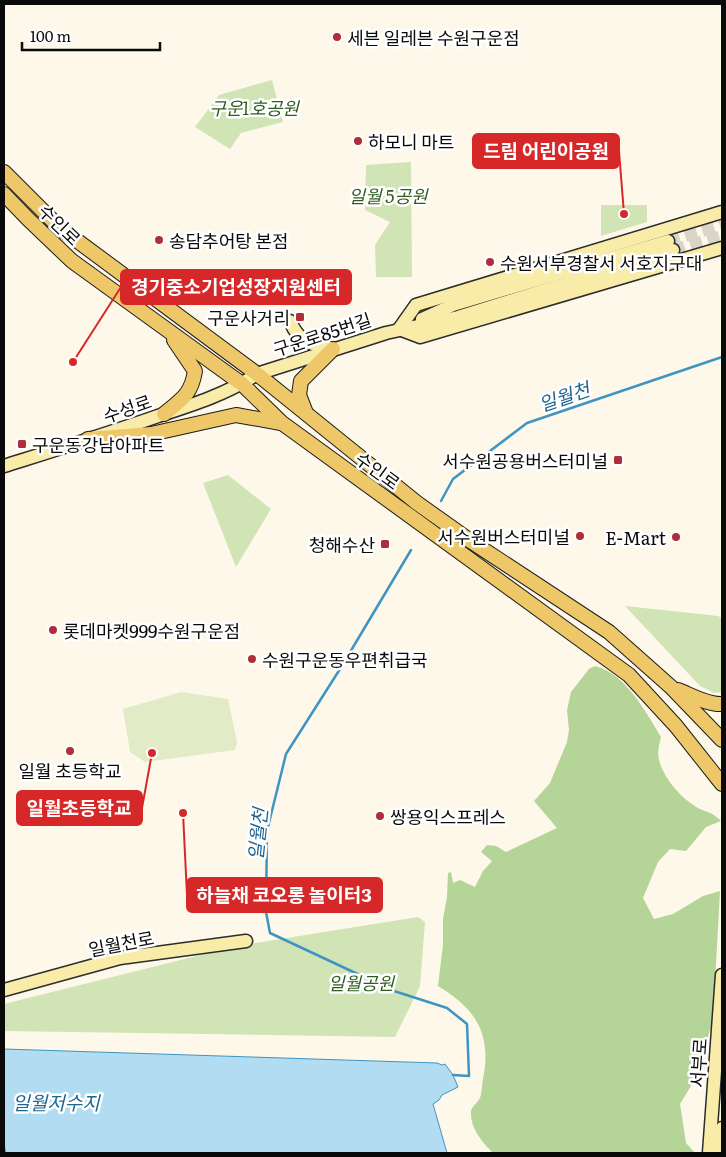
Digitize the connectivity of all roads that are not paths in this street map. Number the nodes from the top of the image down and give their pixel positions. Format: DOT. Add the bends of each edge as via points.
graph roads {
  1 [pos="4,172"];
  2 [pos="4,194"];
  3 [pos="721,213"];
  4 [pos="671,246"];
  5 [pos="720,247"];
  6 [pos="290,321"];
  7 [pos="166,329"];
  8 [pos="399,329"];
  9 [pos="333,350"];
  10 [pos="256,374"];
  11 [pos="242,384"];
  12 [pos="164,414"];
  13 [pos="306,414"];
  14 [pos="282,423"];
  15 [pos="88,440"];
  16 [pos="4,466"];
  17 [pos="671,687"];
  18 [pos="722,704"];
  19 [pos="722,740"];
  20 [pos="722,784"];
  21 [pos="246,941"];
  22 [pos="722,975"];
  23 [pos="4,990"];
  24 [pos="722,1128"];
  25 [pos="708,1153"];
  26 [pos="720,1153"];
  1 -- 10 [label="main road, 수인로" via="60,228"];
  2 -- 7 [label="main road, 수인로" via="72,261"];
  3 -- 8 [label="street" via="416,305"];
  4 -- 8 [label="street, 구운로85번길" via="453,305"];
  5 -- 8 [label="street" via="420,337"];
  6 -- 9 [label="street" via="296,334 308,344"];
  7 -- 11 [label="main road, 수인로"];
  7 -- 12 [label="main road" via="195,371 187,394"];
  8 -- 9 [label="street, 구운로85번길"];
  9 -- 10 [label="street, 구운로85번길"];
  9 -- 13 [label="main road" via="301,381 299,395"];
  10 -- 11 [label="street, 수성로"];
  10 -- 13 [label="main road, 수인로"];
  11 -- 12 [label="street, 수성로"];
  11 -- 14 [label="main road, 수인로"];
  12 -- 15 [label="street, 수성로"];
  13 -- 17 [label="main road, 수인로" via="424,508 609,632"];
  14 -- 15 [label="main road" via="236,415 151,434"];
  14 -- 20 [label="main road, 수인로" via="629,675 676,726"];
  15 -- 16 [label="street, 수성로"];
  17 -- 18 [label="main road" via="702,700"];
  17 -- 19 [label="main road, 수인로"];
  21 -- 23 [label="street, 일월천로" via="120,958"];
  22 -- 25 [label="street, 서부로"];
  24 -- 26 [label="street"];
}
